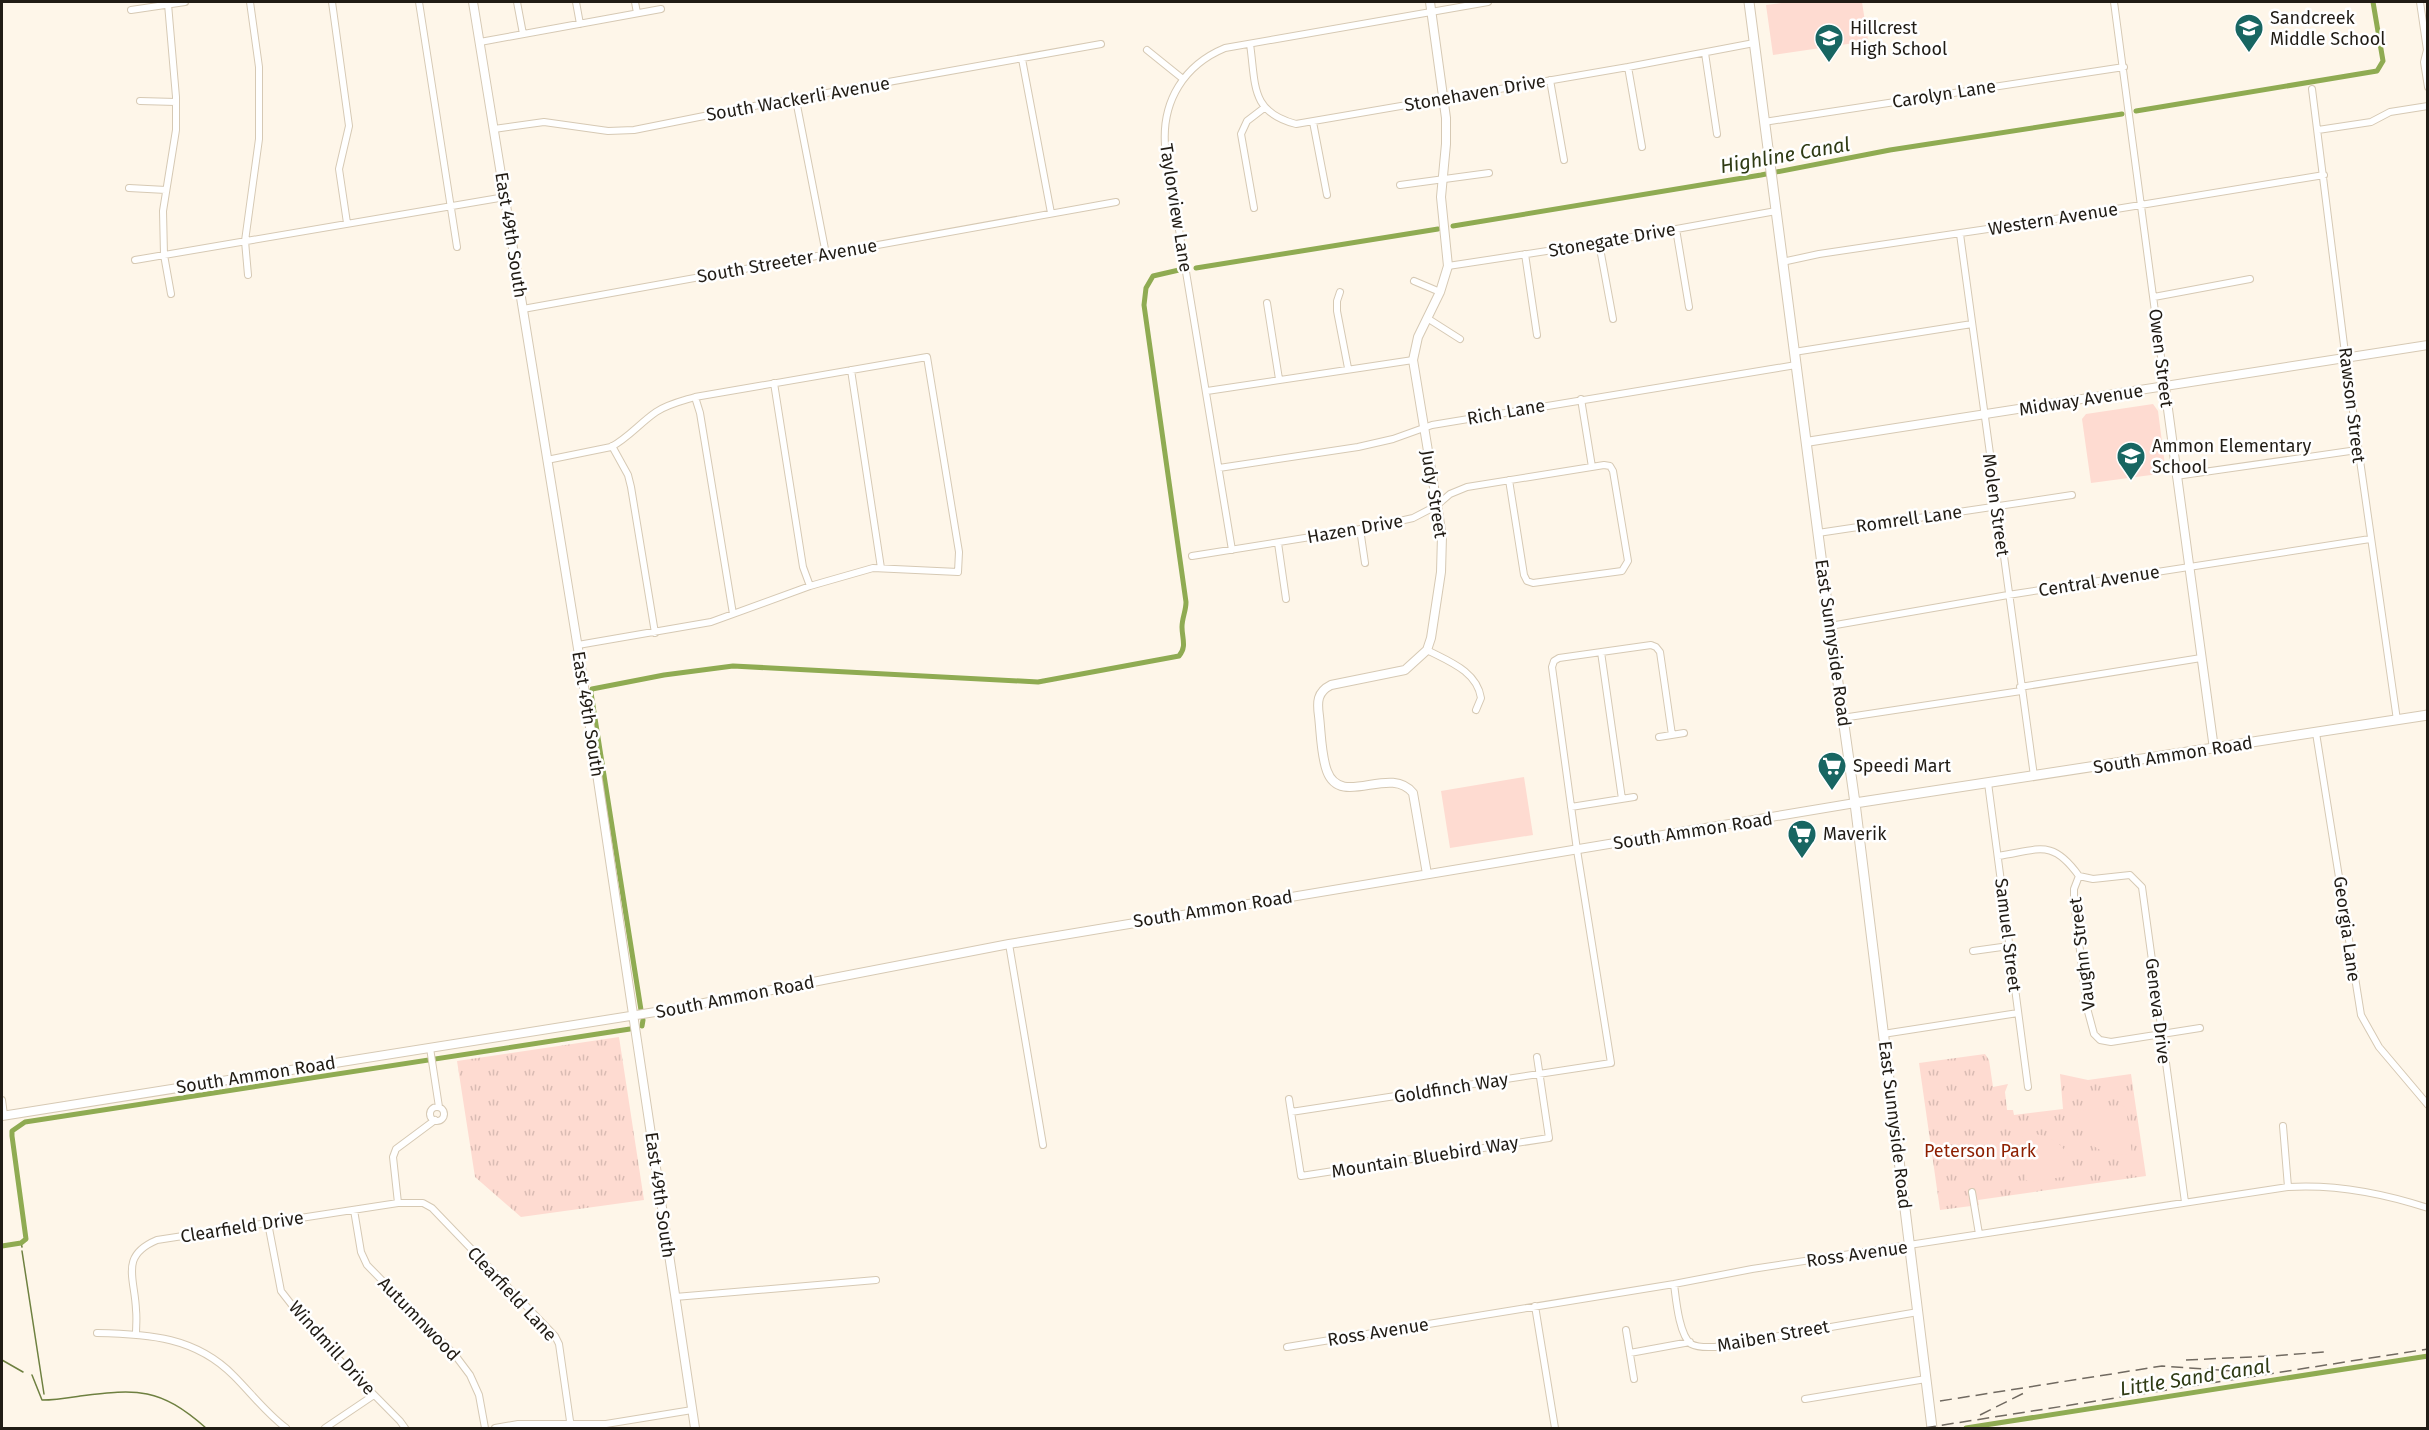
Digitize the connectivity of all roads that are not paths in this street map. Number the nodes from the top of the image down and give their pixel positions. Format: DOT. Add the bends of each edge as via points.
graph roads {
  1 [pos="185,2"];
  2 [pos="250,2"];
  3 [pos="332,2"];
  4 [pos="420,2"];
  5 [pos="473,2"];
  6 [pos="517,2"];
  7 [pos="576,2"];
  8 [pos="635,2"];
  9 [pos="1430,2"];
  10 [pos="1488,2"];
  11 [pos="1749,2"];
  12 [pos="2114,2"];
  13 [pos="2420,2"];
  14 [pos="168,4"];
  15 [pos="661,9"];
  16 [pos="131,10"];
  17 [pos="1432,11"];
  18 [pos="637,13"];
  19 [pos="580,24"];
  20 [pos="2426,28"];
  21 [pos="523,34"];
  22 [pos="480,42"];
  23 [pos="1754,43"];
  24 [pos="1101,44"];
  25 [pos="1250,44"];
  26 [pos="1148,50"];
  27 [pos="1705,53"];
  28 [pos="1022,58"];
  29 [pos="1628,67"];
  30 [pos="2124,67"];
  31 [pos="1183,78"];
  32 [pos="1550,80"];
  33 [pos="2427,87"];
  34 [pos="2312,89"];
  35 [pos="1443,99"];
  36 [pos="796,100"];
  37 [pos="140,101"];
  38 [pos="176,102"];
  39 [pos="2427,106"];
  40 [pos="1264,108"];
  41 [pos="1313,122"];
  42 [pos="1764,122"];
  43 [pos="494,129"];
  44 [pos="2318,130"];
  45 [pos="1717,134"];
  46 [pos="1642,147"];
  47 [pos="1564,160"];
  48 [pos="1489,173"];
  49 [pos="2324,175"];
  50 [pos="1443,180"];
  51 [pos="1400,185"];
  52 [pos="129,188"];
  53 [pos="166,190"];
  54 [pos="1327,195"];
  55 [pos="505,197"];
  56 [pos="1116,202"];
  57 [pos="2143,204"];
  58 [pos="451,206"];
  59 [pos="1254,208"];
  60 [pos="1776,211"];
  61 [pos="1051,213"];
  62 [pos="347,223"];
  63 [pos="1676,229"];
  64 [pos="1960,234"];
  65 [pos="245,241"];
  66 [pos="1599,243"];
  67 [pos="457,247"];
  68 [pos="826,254"];
  69 [pos="1525,254"];
  70 [pos="164,255"];
  71 [pos="135,260"];
  72 [pos="1782,262"];
  73 [pos="1448,266"];
  74 [pos="248,275"];
  75 [pos="2250,279"];
  76 [pos="1414,281"];
  77 [pos="1340,292"];
  78 [pos="1440,292"];
  79 [pos="171,294"];
  80 [pos="2154,297"];
  81 [pos="1267,303"];
  82 [pos="1689,307"];
  83 [pos="523,309"];
  84 [pos="1427,318"];
  85 [pos="1613,319"];
  86 [pos="1972,324"];
  87 [pos="1537,335"];
  88 [pos="1460,339"];
  89 [pos="2427,345"];
  90 [pos="1794,352"];
  91 [pos="2345,359"];
  92 [pos="1413,360"];
  93 [pos="1796,365"];
  94 [pos="1348,368"];
  95 [pos="851,370"];
  96 [pos="1279,379"];
  97 [pos="774,383"];
  98 [pos="2165,387"];
  99 [pos="1207,391"];
  100 [pos="695,397"];
  101 [pos="1581,399"];
  102 [pos="1984,416"];
  103 [pos="1423,427"];
  104 [pos="1806,442"];
  105 [pos="612,446"];
  106 [pos="2357,450"];
  107 [pos="547,460"];
  108 [pos="1592,467"];
  109 [pos="1219,468"];
  110 [pos="2176,476"];
  111 [pos="1509,480"];
  112 [pos="2072,495"];
  113 [pos="1436,506"];
  114 [pos="1996,506"];
  115 [pos="1360,530"];
  116 [pos="1818,533"];
  117 [pos="2370,539"];
  118 [pos="1278,543"];
  119 [pos="1232,550"];
  120 [pos="1192,556"];
  121 [pos="1365,563"];
  122 [pos="2189,567"];
  123 [pos="881,568"];
  124 [pos="810,586"];
  125 [pos="2008,595"];
  126 [pos="1286,599"];
  127 [pos="733,614"];
  128 [pos="1830,626"];
  129 [pos="655,633"];
  130 [pos="578,645"];
  131 [pos="1427,650"];
  132 [pos="1601,652"];
  133 [pos="2201,658"];
  134 [pos="2021,689"];
  135 [pos="1476,710"];
  136 [pos="2427,715"];
  137 [pos="1842,718"];
  138 [pos="2397,720"];
  139 [pos="2316,733"];
  140 [pos="1684,734"];
  141 [pos="1672,735"];
  142 [pos="1659,737"];
  143 [pos="2214,749"];
  144 [pos="2034,776"];
  145 [pos="1988,783"];
  146 [pos="1634,797"];
  147 [pos="1622,799"];
  148 [pos="1855,803"];
  149 [pos="1571,807"];
  150 [pos="1577,850"];
  151 [pos="1998,856"];
  152 [pos="1427,874"];
  153 [pos="2079,876"];
  154 [pos="1009,944"];
  155 [pos="2010,946"];
  156 [pos="1973,951"];
  157 [pos="2018,1013"];
  158 [pos="634,1015"];
  159 [pos="2200,1028"];
  160 [pos="1883,1034"];
  161 [pos="2161,1034"];
  162 [pos="430,1050"];
  163 [pos="1537,1057"];
  164 [pos="1539,1074"];
  165 [pos="2028,1087"];
  166 [pos="1289,1099"];
  167 [pos="2,1100"];
  168 [pos="2427,1105"];
  169 [pos="439,1107"];
  170 [pos="1291,1112"];
  171 [pos="3,1115"];
  172 [pos="435,1120"];
  173 [pos="2283,1126"];
  174 [pos="1043,1144"];
  175 [pos="2289,1188"];
  176 [pos="1972,1192"];
  177 [pos="398,1203"];
  178 [pos="2185,1203"];
  179 [pos="432,1208"];
  180 [pos="2427,1208"];
  181 [pos="354,1210"];
  182 [pos="268,1223"];
  183 [pos="1979,1234"];
  184 [pos="1910,1246"];
  185 [pos="876,1280"];
  186 [pos="1674,1284"];
  187 [pos="675,1297"];
  188 [pos="1535,1306"];
  189 [pos="1918,1312"];
  190 [pos="1626,1330"];
  191 [pos="97,1333"];
  192 [pos="135,1334"];
  193 [pos="1690,1342"];
  194 [pos="1287,1347"];
  195 [pos="1630,1353"];
  196 [pos="1634,1379"];
  197 [pos="1926,1379"];
  198 [pos="374,1395"];
  199 [pos="1804,1399"];
  200 [pos="692,1410"];
  201 [pos="571,1426"];
  202 [pos="286,1428"];
  203 [pos="325,1428"];
  204 [pos="405,1428"];
  205 [pos="485,1428"];
  206 [pos="495,1428"];
  207 [pos="695,1428"];
  208 [pos="1555,1428"];
  209 [pos="1932,1428"];
  1 -- 14 [label="street"];
  2 -- 65 [label="street" via="259,67 259,139"];
  3 -- 62 [label="street" via="349,126 339,170"];
  4 -- 58 [label="street"];
  5 -- 22 [label="street, East 49th South"];
  6 -- 21 [label="street"];
  7 -- 19 [label="street"];
  8 -- 18 [label="street"];
  9 -- 17 [label="street, Judy Street"];
  10 -- 17 [label="street, Taylorview Lane"];
  11 -- 23 [label="main road, East Sunnyside Road"];
  12 -- 30 [label="street, Owen Street"];
  13 -- 20 [label="street"];
  14 -- 16 [label="street"];
  14 -- 38 [label="street"];
  15 -- 18 [label="street"];
  17 -- 25 [label="street, Taylorview Lane"];
  17 -- 35 [label="street, Judy Street"];
  18 -- 19 [label="street"];
  19 -- 21 [label="street"];
  20 -- 33 [label="street"];
  21 -- 22 [label="street"];
  22 -- 43 [label="street, East 49th South"];
  23 -- 27 [label="street, Stonehaven Drive"];
  23 -- 42 [label="main road, East Sunnyside Road"];
  24 -- 28 [label="street, South Wackerli Avenue"];
  25 -- 31 [label="street, Taylorview Lane" via="1216,52"];
  25 -- 40 [label="street"];
  26 -- 31 [label="street"];
  27 -- 29 [label="street, Stonehaven Drive"];
  27 -- 45 [label="street"];
  28 -- 36 [label="street, South Wackerli Avenue"];
  28 -- 61 [label="street"];
  29 -- 32 [label="street, Stonehaven Drive"];
  29 -- 46 [label="street"];
  30 -- 42 [label="street, Carolyn Lane"];
  30 -- 57 [label="street, Owen Street"];
  31 -- 99 [label="street, Taylorview Lane" via="1169,103 1165,145"];
  32 -- 35 [label="street, Stonehaven Drive"];
  32 -- 47 [label="street"];
  34 -- 44 [label="street, Rawson Street"];
  35 -- 41 [label="street, Stonehaven Drive"];
  35 -- 50 [label="street, Judy Street"];
  36 -- 43 [label="street, South Wackerli Avenue" via="634,130 608,131 544,122"];
  36 -- 68 [label="street"];
  37 -- 38 [label="street"];
  38 -- 53 [label="street" via="176,130"];
  39 -- 44 [label="street" via="2390,112 2372,122"];
  40 -- 41 [label="street, Stonehaven Drive" via="1280,120 1296,124"];
  40 -- 59 [label="street" via="1247,121 1241,134"];
  41 -- 54 [label="street"];
  42 -- 60 [label="main road, East Sunnyside Road"];
  43 -- 55 [label="street, East 49th South"];
  44 -- 49 [label="street, Rawson Street"];
  48 -- 50 [label="street"];
  49 -- 57 [label="street, Western Avenue"];
  49 -- 91 [label="street, Rawson Street"];
  50 -- 51 [label="street"];
  50 -- 73 [label="street, Judy Street"];
  52 -- 53 [label="street"];
  53 -- 70 [label="street"];
  55 -- 58 [label="street"];
  55 -- 83 [label="street, East 49th South"];
  56 -- 61 [label="street, South Streeter Avenue"];
  57 -- 64 [label="street, Western Avenue"];
  57 -- 80 [label="street, Owen Street"];
  58 -- 62 [label="street"];
  58 -- 67 [label="street"];
  60 -- 63 [label="street, Stonegate Drive"];
  60 -- 72 [label="main road, East Sunnyside Road"];
  61 -- 68 [label="street, South Streeter Avenue"];
  62 -- 65 [label="street"];
  63 -- 66 [label="street, Stonegate Drive"];
  63 -- 82 [label="street"];
  64 -- 72 [label="street, Western Avenue"];
  64 -- 86 [label="street, Molen Street"];
  65 -- 70 [label="street"];
  65 -- 74 [label="street"];
  66 -- 69 [label="street, Stonegate Drive"];
  66 -- 85 [label="street"];
  68 -- 83 [label="street, South Streeter Avenue"];
  69 -- 73 [label="street, Stonegate Drive"];
  69 -- 87 [label="street"];
  70 -- 71 [label="street"];
  70 -- 79 [label="street"];
  72 -- 90 [label="main road, East Sunnyside Road"];
  73 -- 78 [label="street, Judy Street"];
  75 -- 80 [label="street"];
  76 -- 78 [label="street"];
  77 -- 94 [label="street" via="1338,311"];
  78 -- 84 [label="street, Judy Street"];
  80 -- 98 [label="street, Owen Street"];
  81 -- 96 [label="street"];
  83 -- 107 [label="street, East 49th South"];
  84 -- 88 [label="street"];
  84 -- 92 [label="street, Judy Street"];
  86 -- 90 [label="street"];
  86 -- 102 [label="street, Molen Street"];
  89 -- 91 [label="street, Midway Avenue"];
  90 -- 93 [label="main road, East Sunnyside Road"];
  91 -- 98 [label="street, Midway Avenue"];
  91 -- 106 [label="street, Rawson Street"];
  92 -- 94 [label="street"];
  92 -- 103 [label="street, Judy Street"];
  93 -- 101 [label="street, Rich Lane"];
  93 -- 104 [label="main road, East Sunnyside Road"];
  94 -- 96 [label="street"];
  95 -- 97 [label="street"];
  95 -- 123 [label="street"];
  95 -- 123 [label="street" via="927,357 959,552 957,572"];
  96 -- 99 [label="street"];
  97 -- 100 [label="street"];
  97 -- 124 [label="street" via="803,567"];
  98 -- 102 [label="street, Midway Avenue"];
  98 -- 110 [label="street, Owen Street"];
  99 -- 109 [label="street, Taylorview Lane"];
  100 -- 105 [label="street" via="657,411"];
  100 -- 127 [label="street"];
  101 -- 103 [label="street, Rich Lane"];
  101 -- 108 [label="street"];
  102 -- 104 [label="street, Midway Avenue"];
  102 -- 114 [label="street, Molen Street"];
  103 -- 109 [label="street, Rich Lane" via="1358,447"];
  103 -- 113 [label="street, Judy Street"];
  104 -- 116 [label="main road, East Sunnyside Road"];
  105 -- 107 [label="street"];
  105 -- 129 [label="street" via="631,487"];
  106 -- 110 [label="street"];
  106 -- 117 [label="street, Rawson Street"];
  107 -- 130 [label="street, East 49th South"];
  108 -- 111 [label="street, Hazen Drive"];
  108 -- 111 [label="street" via="1610,466 1613,471 1628,561 1622,571 1533,584 1527,581"];
  109 -- 119 [label="street, Taylorview Lane"];
  110 -- 122 [label="street, Owen Street"];
  111 -- 113 [label="street, Hazen Drive" via="1467,487"];
  112 -- 114 [label="street, Romrell Lane"];
  113 -- 115 [label="street, Hazen Drive" via="1413,518"];
  113 -- 131 [label="street, Judy Street" via="1442,536 1441,572"];
  114 -- 116 [label="street, Romrell Lane"];
  114 -- 125 [label="street, Molen Street"];
  115 -- 118 [label="street, Hazen Drive"];
  115 -- 121 [label="street"];
  116 -- 128 [label="main road, East Sunnyside Road"];
  117 -- 122 [label="street, Central Avenue"];
  117 -- 138 [label="street, Rawson Street"];
  118 -- 119 [label="street, Hazen Drive"];
  118 -- 126 [label="street"];
  119 -- 120 [label="street, Hazen Drive"];
  122 -- 125 [label="street, Central Avenue"];
  122 -- 133 [label="street, Owen Street"];
  123 -- 124 [label="street"];
  124 -- 127 [label="street"];
  125 -- 128 [label="street, Central Avenue"];
  125 -- 134 [label="street, Molen Street"];
  127 -- 129 [label="street"];
  128 -- 137 [label="main road, East Sunnyside Road"];
  129 -- 130 [label="street"];
  130 -- 158 [label="street, East 49th South"];
  131 -- 135 [label="street" via="1458,666 1474,682 1480,698"];
  131 -- 152 [label="street" via="1396,674 1331,685 1319,694 1317,704 1326,768 1333,781 1347,788 1398,782 1413,793"];
  132 -- 141 [label="street" via="1656,647 1660,652"];
  132 -- 147 [label="street"];
  132 -- 149 [label="street" via="1559,658 1552,667"];
  133 -- 134 [label="street"];
  133 -- 143 [label="street, Owen Street"];
  134 -- 137 [label="street"];
  134 -- 144 [label="street, Molen Street"];
  136 -- 138 [label="main road, South Ammon Road"];
  137 -- 148 [label="main road, East Sunnyside Road"];
  138 -- 139 [label="main road, South Ammon Road"];
  139 -- 143 [label="main road, South Ammon Road"];
  139 -- 168 [label="street, Georgia Lane" via="2361,1015 2379,1047"];
  140 -- 141 [label="street"];
  141 -- 142 [label="street"];
  143 -- 144 [label="main road, South Ammon Road"];
  144 -- 145 [label="main road, South Ammon Road"];
  145 -- 148 [label="main road, South Ammon Road"];
  145 -- 151 [label="street, Samuel Street"];
  146 -- 147 [label="street"];
  147 -- 149 [label="street"];
  148 -- 150 [label="street, South Ammon Road"];
  148 -- 160 [label="main road, East Sunnyside Road"];
  149 -- 150 [label="street"];
  150 -- 152 [label="street, South Ammon Road"];
  150 -- 164 [label="street, Goldfinch Way" via="1611,1063"];
  151 -- 153 [label="street, Vaughn Street" via="2047,848 2059,853"];
  151 -- 155 [label="street, Samuel Street"];
  152 -- 154 [label="street, South Ammon Road"];
  153 -- 161 [label="street, Geneva Drive" via="2093,879 2130,875 2142,887"];
  153 -- 161 [label="street, Vaughn Street" via="2074,901 2091,1029 2100,1040 2111,1042"];
  154 -- 158 [label="street, South Ammon Road"];
  154 -- 174 [label="street"];
  155 -- 156 [label="street"];
  155 -- 157 [label="street, Samuel Street"];
  157 -- 160 [label="street"];
  157 -- 165 [label="street, Samuel Street"];
  158 -- 162 [label="street, South Ammon Road"];
  158 -- 187 [label="street, East 49th South"];
  159 -- 161 [label="street"];
  160 -- 184 [label="main road, East Sunnyside Road"];
  161 -- 178 [label="street, Geneva Drive"];
  162 -- 169 [label="street"];
  162 -- 171 [label="street, South Ammon Road"];
  163 -- 164 [label="street"];
  164 -- 170 [label="street, Goldfinch Way"];
  164 -- 170 [label="street, Mountain Bluebird Way" via="1549,1137 1302,1176"];
  166 -- 170 [label="street"];
  167 -- 171 [label="street"];
  169 -- 172 [label="street" via="431,1110"];
  169 -- 172 [label="street" via="444,1116"];
  172 -- 177 [label="street" via="396,1149 393,1157"];
  173 -- 175 [label="street"];
  175 -- 178 [label="street, Ross Avenue"];
  175 -- 180 [label="street, Ross Avenue" via="2315,1185 2345,1189"];
  176 -- 183 [label="street"];
  177 -- 179 [label="street, Clearfield Drive" via="423,1203"];
  177 -- 181 [label="street, Clearfield Drive"];
  178 -- 183 [label="street, Ross Avenue"];
  179 -- 201 [label="street, Clearfield Lane" via="555,1336"];
  181 -- 182 [label="street, Clearfield Drive"];
  181 -- 205 [label="street, Autumnwood" via="367,1265 470,1375 479,1395"];
  182 -- 192 [label="street, Clearfield Drive" via="145,1245 135,1254 131,1268"];
  182 -- 198 [label="street, Windmill Drive" via="281,1291 316,1336"];
  183 -- 184 [label="street, Ross Avenue"];
  184 -- 186 [label="street, Ross Avenue"];
  184 -- 189 [label="main road, East Sunnyside Road"];
  185 -- 187 [label="street"];
  186 -- 188 [label="street, Ross Avenue"];
  186 -- 193 [label="street, Maiben Street" via="1683,1332"];
  187 -- 200 [label="street, East 49th South"];
  188 -- 194 [label="street, Ross Avenue"];
  188 -- 208 [label="street"];
  189 -- 193 [label="street, Maiben Street" via="1715,1347 1699,1347"];
  189 -- 197 [label="main road, East Sunnyside Road"];
  190 -- 195 [label="street"];
  191 -- 192 [label="street"];
  192 -- 202 [label="street" via="177,1341 210,1355"];
  193 -- 195 [label="street"];
  195 -- 196 [label="street"];
  197 -- 199 [label="street"];
  197 -- 209 [label="main road, East Sunnyside Road"];
  198 -- 203 [label="street"];
  198 -- 204 [label="street, Windmill Drive"];
  200 -- 201 [label="street"];
  200 -- 207 [label="street, East 49th South"];
  201 -- 206 [label="street" via="518,1424"];
}
